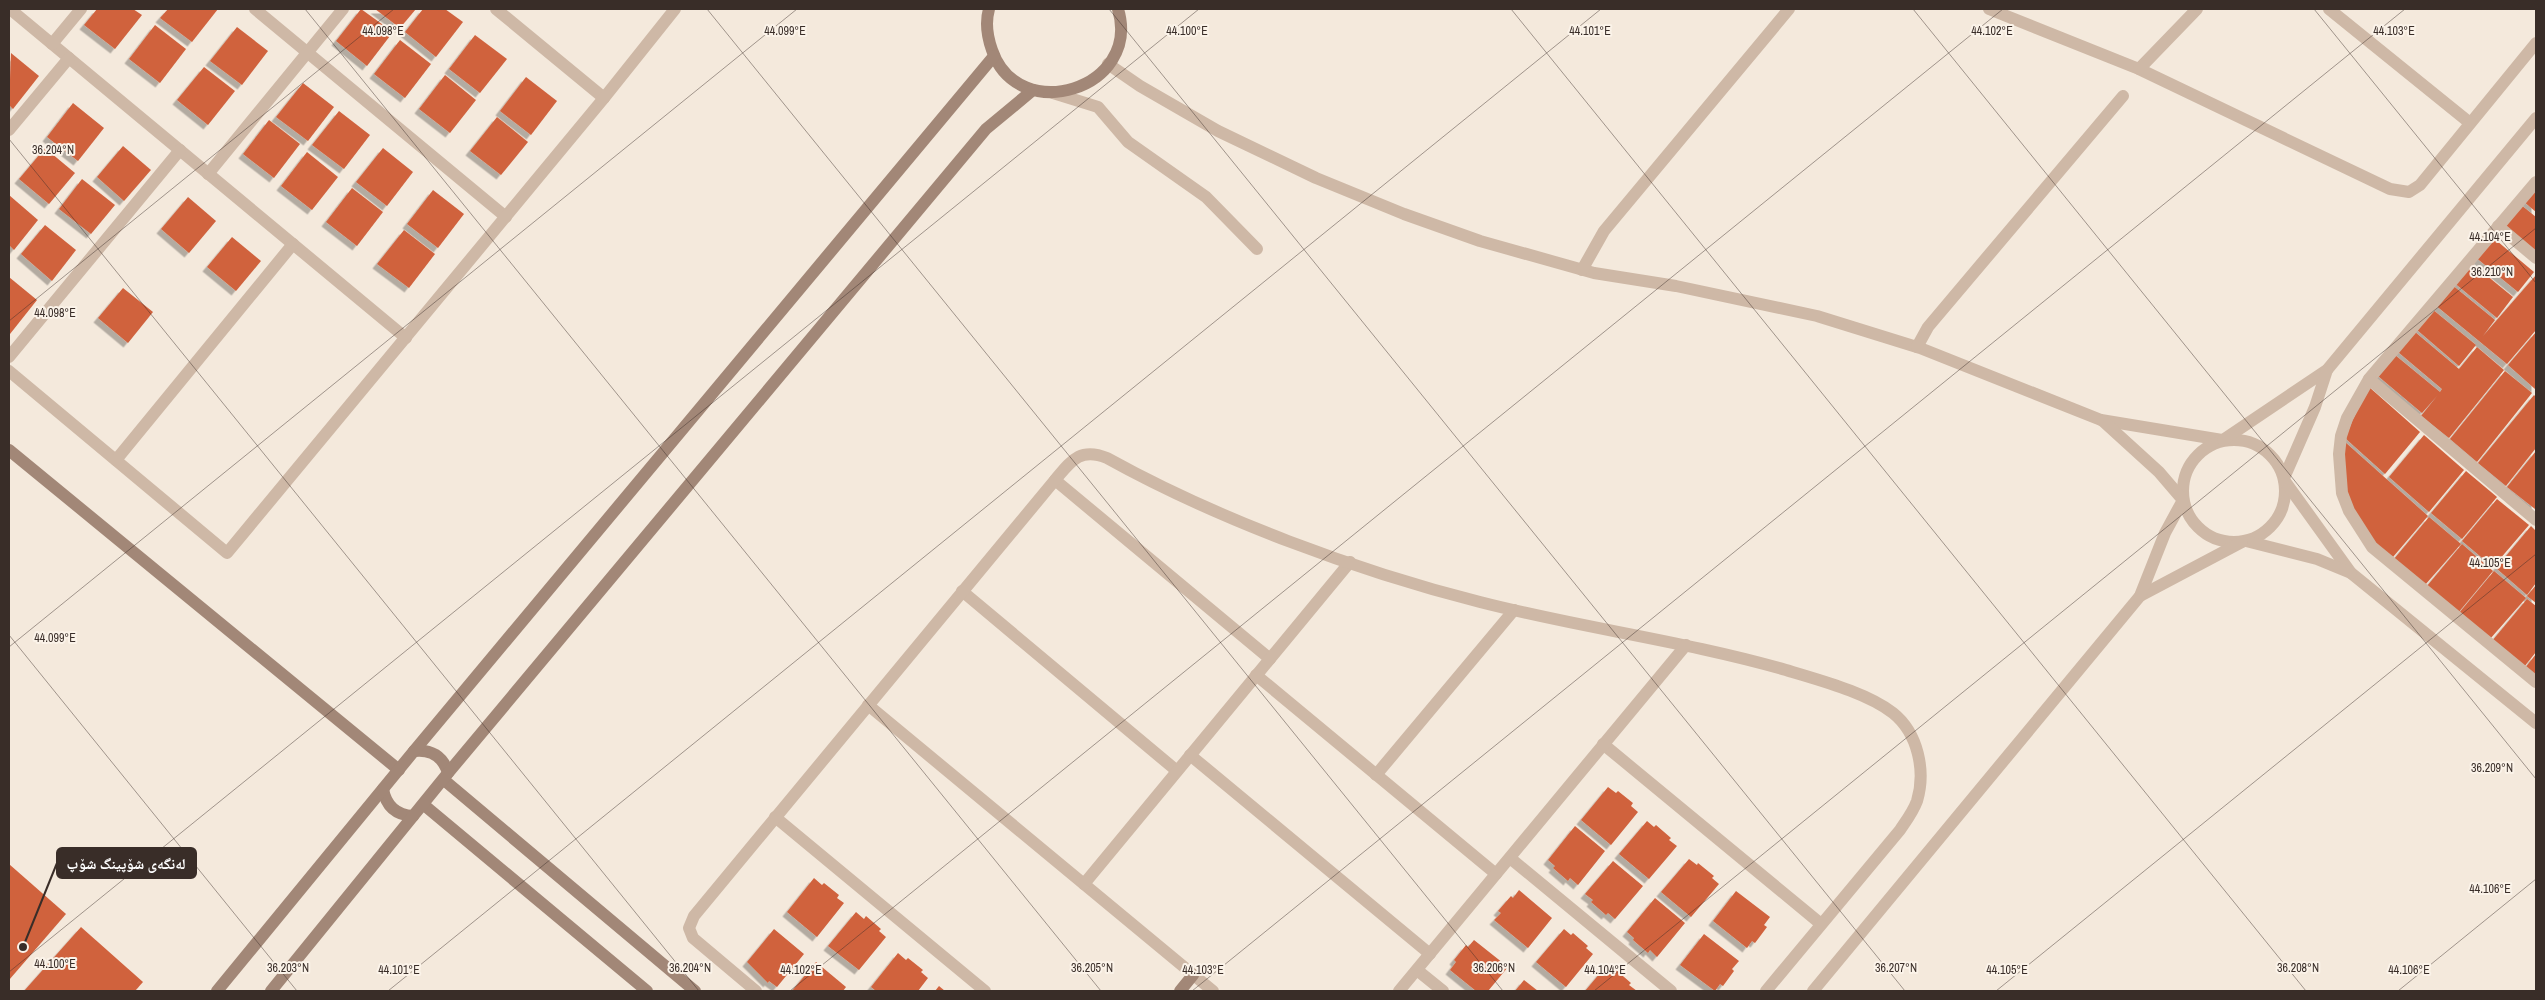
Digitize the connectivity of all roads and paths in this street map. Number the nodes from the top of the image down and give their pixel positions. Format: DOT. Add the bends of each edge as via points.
graph roads {
  1 [pos="10,9"];
  2 [pos="82,9"];
  3 [pos="255,9"];
  4 [pos="343,9"];
  5 [pos="496,9"];
  6 [pos="675,9"];
  7 [pos="989,9"];
  8 [pos="1118,9"];
  9 [pos="1790,9"];
  10 [pos="1994,9"];
  11 [pos="2197,9"];
  12 [pos="2329,9"];
  13 [pos="2536,43"];
  14 [pos="52,44"];
  15 [pos="307,52"];
  16 [pos="994,56"];
  17 [pos="69,58"];
  18 [pos="1108,64"];
  19 [pos="2139,69"];
  20 [pos="1033,90"];
  21 [pos="1053,93"];
  22 [pos="2123,96"];
  23 [pos="604,98"];
  24 [pos="2536,118"];
  25 [pos="2470,123"];
  26 [pos="9,130"];
  27 [pos="180,150"];
  28 [pos="208,174"];
  29 [pos="2536,182"];
  30 [pos="506,217"];
  31 [pos="2498,226"];
  32 [pos="293,244"];
  33 [pos="1257,249"];
  34 [pos="2536,258"];
  35 [pos="1582,270"];
  36 [pos="406,338"];
  37 [pos="1916,347"];
  38 [pos="9,357"];
  39 [pos="2327,370"];
  40 [pos="9,371"];
  41 [pos="2369,379"];
  42 [pos="2101,420"];
  43 [pos="2222,440"];
  44 [pos="9,450"];
  45 [pos="116,460"];
  46 [pos="2284,479"];
  47 [pos="1055,480"];
  48 [pos="2183,500"];
  49 [pos="2536,520"];
  50 [pos="2245,541"];
  51 [pos="1350,562"];
  52 [pos="2351,573"];
  53 [pos="962,591"];
  54 [pos="2140,596"];
  55 [pos="1514,610"];
  56 [pos="1686,645"];
  57 [pos="1270,659"];
  58 [pos="1256,675"];
  59 [pos="2536,682"];
  60 [pos="868,705"];
  61 [pos="2536,723"];
  62 [pos="1603,744"];
  63 [pos="414,751"];
  64 [pos="1190,755"];
  65 [pos="399,770"];
  66 [pos="1177,771"];
  67 [pos="1376,775"];
  68 [pos="446,777"];
  69 [pos="383,789"];
  70 [pos="424,805"];
  71 [pos="413,816"];
  72 [pos="775,817"];
  73 [pos="1510,858"];
  74 [pos="1496,874"];
  75 [pos="1084,884"];
  76 [pos="1821,924"];
  77 [pos="1430,954"];
  78 [pos="1417,970"];
  79 [pos="1193,975"];
  80 [pos="217,991"];
  81 [pos="271,991"];
  82 [pos="647,991"];
  83 [pos="695,991"];
  84 [pos="756,991"];
  85 [pos="985,991"];
  86 [pos="1180,991"];
  87 [pos="1213,991"];
  88 [pos="1399,991"];
  89 [pos="1443,991"];
  90 [pos="1671,991"];
  91 [pos="1766,991"];
  92 [pos="1813,991"];
  1 -- 14 [label="street"];
  2 -- 14 [label="street"];
  3 -- 15 [label="street"];
  4 -- 15 [label="street"];
  5 -- 23 [label="street"];
  6 -- 23 [label="street"];
  7 -- 16 [label="street" via="987,36"];
  8 -- 18 [label="street" via="1121,29 1118,46"];
  9 -- 35 [label="street" via="1604,231"];
  10 -- 19 [label="street"];
  11 -- 19 [label="street"];
  12 -- 25 [label="street"];
  13 -- 25 [label="street"];
  14 -- 17 [label="street"];
  15 -- 28 [label="street"];
  15 -- 30 [label="street"];
  16 -- 20 [label="street" via="1010,76"];
  16 -- 63 [label="street"];
  17 -- 26 [label="street"];
  17 -- 27 [label="street"];
  18 -- 21 [label="street" via="1090,82 1072,90"];
  18 -- 35 [label="street" via="1218,131 1316,178 1413,217"];
  19 -- 25 [label="street" via="2390,189 2409,192 2420,185"];
  20 -- 21 [label="street"];
  20 -- 68 [label="street" via="986,129"];
  21 -- 33 [label="street" via="1098,106 1128,142 1206,197"];
  22 -- 37 [label="street" via="1928,327"];
  23 -- 30 [label="street"];
  24 -- 39 [label="street"];
  27 -- 28 [label="street"];
  27 -- 38 [label="street"];
  28 -- 32 [label="street"];
  29 -- 31 [label="street"];
  30 -- 36 [label="street"];
  31 -- 34 [label="street"];
  31 -- 41 [label="street"];
  32 -- 36 [label="street"];
  32 -- 45 [label="street"];
  35 -- 37 [label="street" via="1746,299 1817,316"];
  36 -- 45 [label="street" via="227,553"];
  37 -- 42 [label="street"];
  39 -- 43 [label="street"];
  39 -- 46 [label="street"];
  40 -- 45 [label="street"];
  41 -- 49 [label="street"];
  41 -- 59 [label="street" via="2356,399 2341,436 2342,493 2349,511 2372,547"];
  42 -- 43 [label="street"];
  42 -- 48 [label="street" via="2159,472"];
  43 -- 46 [label="street" via="2236,439 2261,447 2279,466"];
  43 -- 48 [label="street" via="2204,449 2190,463 2182,487"];
  44 -- 65 [label="street"];
  46 -- 50 [label="street" via="2280,513 2266,531"];
  46 -- 52 [label="street"];
  47 -- 51 [label="street" via="1077,457 1091,453 1100,455 1204,505"];
  47 -- 53 [label="street"];
  47 -- 57 [label="street"];
  48 -- 50 [label="street" via="2195,524 2206,534 2218,540"];
  48 -- 54 [label="street" via="2165,533"];
  50 -- 52 [label="street" via="2308,556"];
  50 -- 54 [label="street"];
  51 -- 55 [label="street" via="1422,586"];
  51 -- 57 [label="street"];
  52 -- 61 [label="street"];
  53 -- 60 [label="street"];
  53 -- 66 [label="street"];
  54 -- 92 [label="street"];
  55 -- 56 [label="street"];
  55 -- 67 [label="street"];
  56 -- 62 [label="street"];
  56 -- 76 [label="street" via="1726,653 1851,692 1894,714 1912,737 1920,762 1917,802 1900,830"];
  57 -- 58 [label="street"];
  58 -- 64 [label="street"];
  58 -- 67 [label="street"];
  60 -- 72 [label="street"];
  60 -- 75 [label="street"];
  62 -- 73 [label="street"];
  62 -- 76 [label="street"];
  63 -- 65 [label="street"];
  63 -- 68 [label="street" via="436,754 446,766"];
  64 -- 66 [label="street"];
  64 -- 77 [label="street"];
  65 -- 69 [label="street"];
  66 -- 75 [label="street"];
  67 -- 74 [label="street"];
  68 -- 70 [label="street"];
  68 -- 83 [label="street"];
  69 -- 71 [label="street" via="392,809"];
  69 -- 80 [label="street"];
  70 -- 71 [label="street"];
  70 -- 82 [label="street"];
  71 -- 81 [label="street"];
  72 -- 84 [label="street" via="694,916 689,928 700,945"];
  72 -- 85 [label="street"];
  73 -- 74 [label="street"];
  73 -- 90 [label="street"];
  74 -- 77 [label="street"];
  75 -- 79 [label="street"];
  76 -- 91 [label="street"];
  77 -- 78 [label="street"];
  78 -- 88 [label="street"];
  78 -- 89 [label="street"];
  79 -- 86 [label="street"];
  79 -- 87 [label="street"];
}
